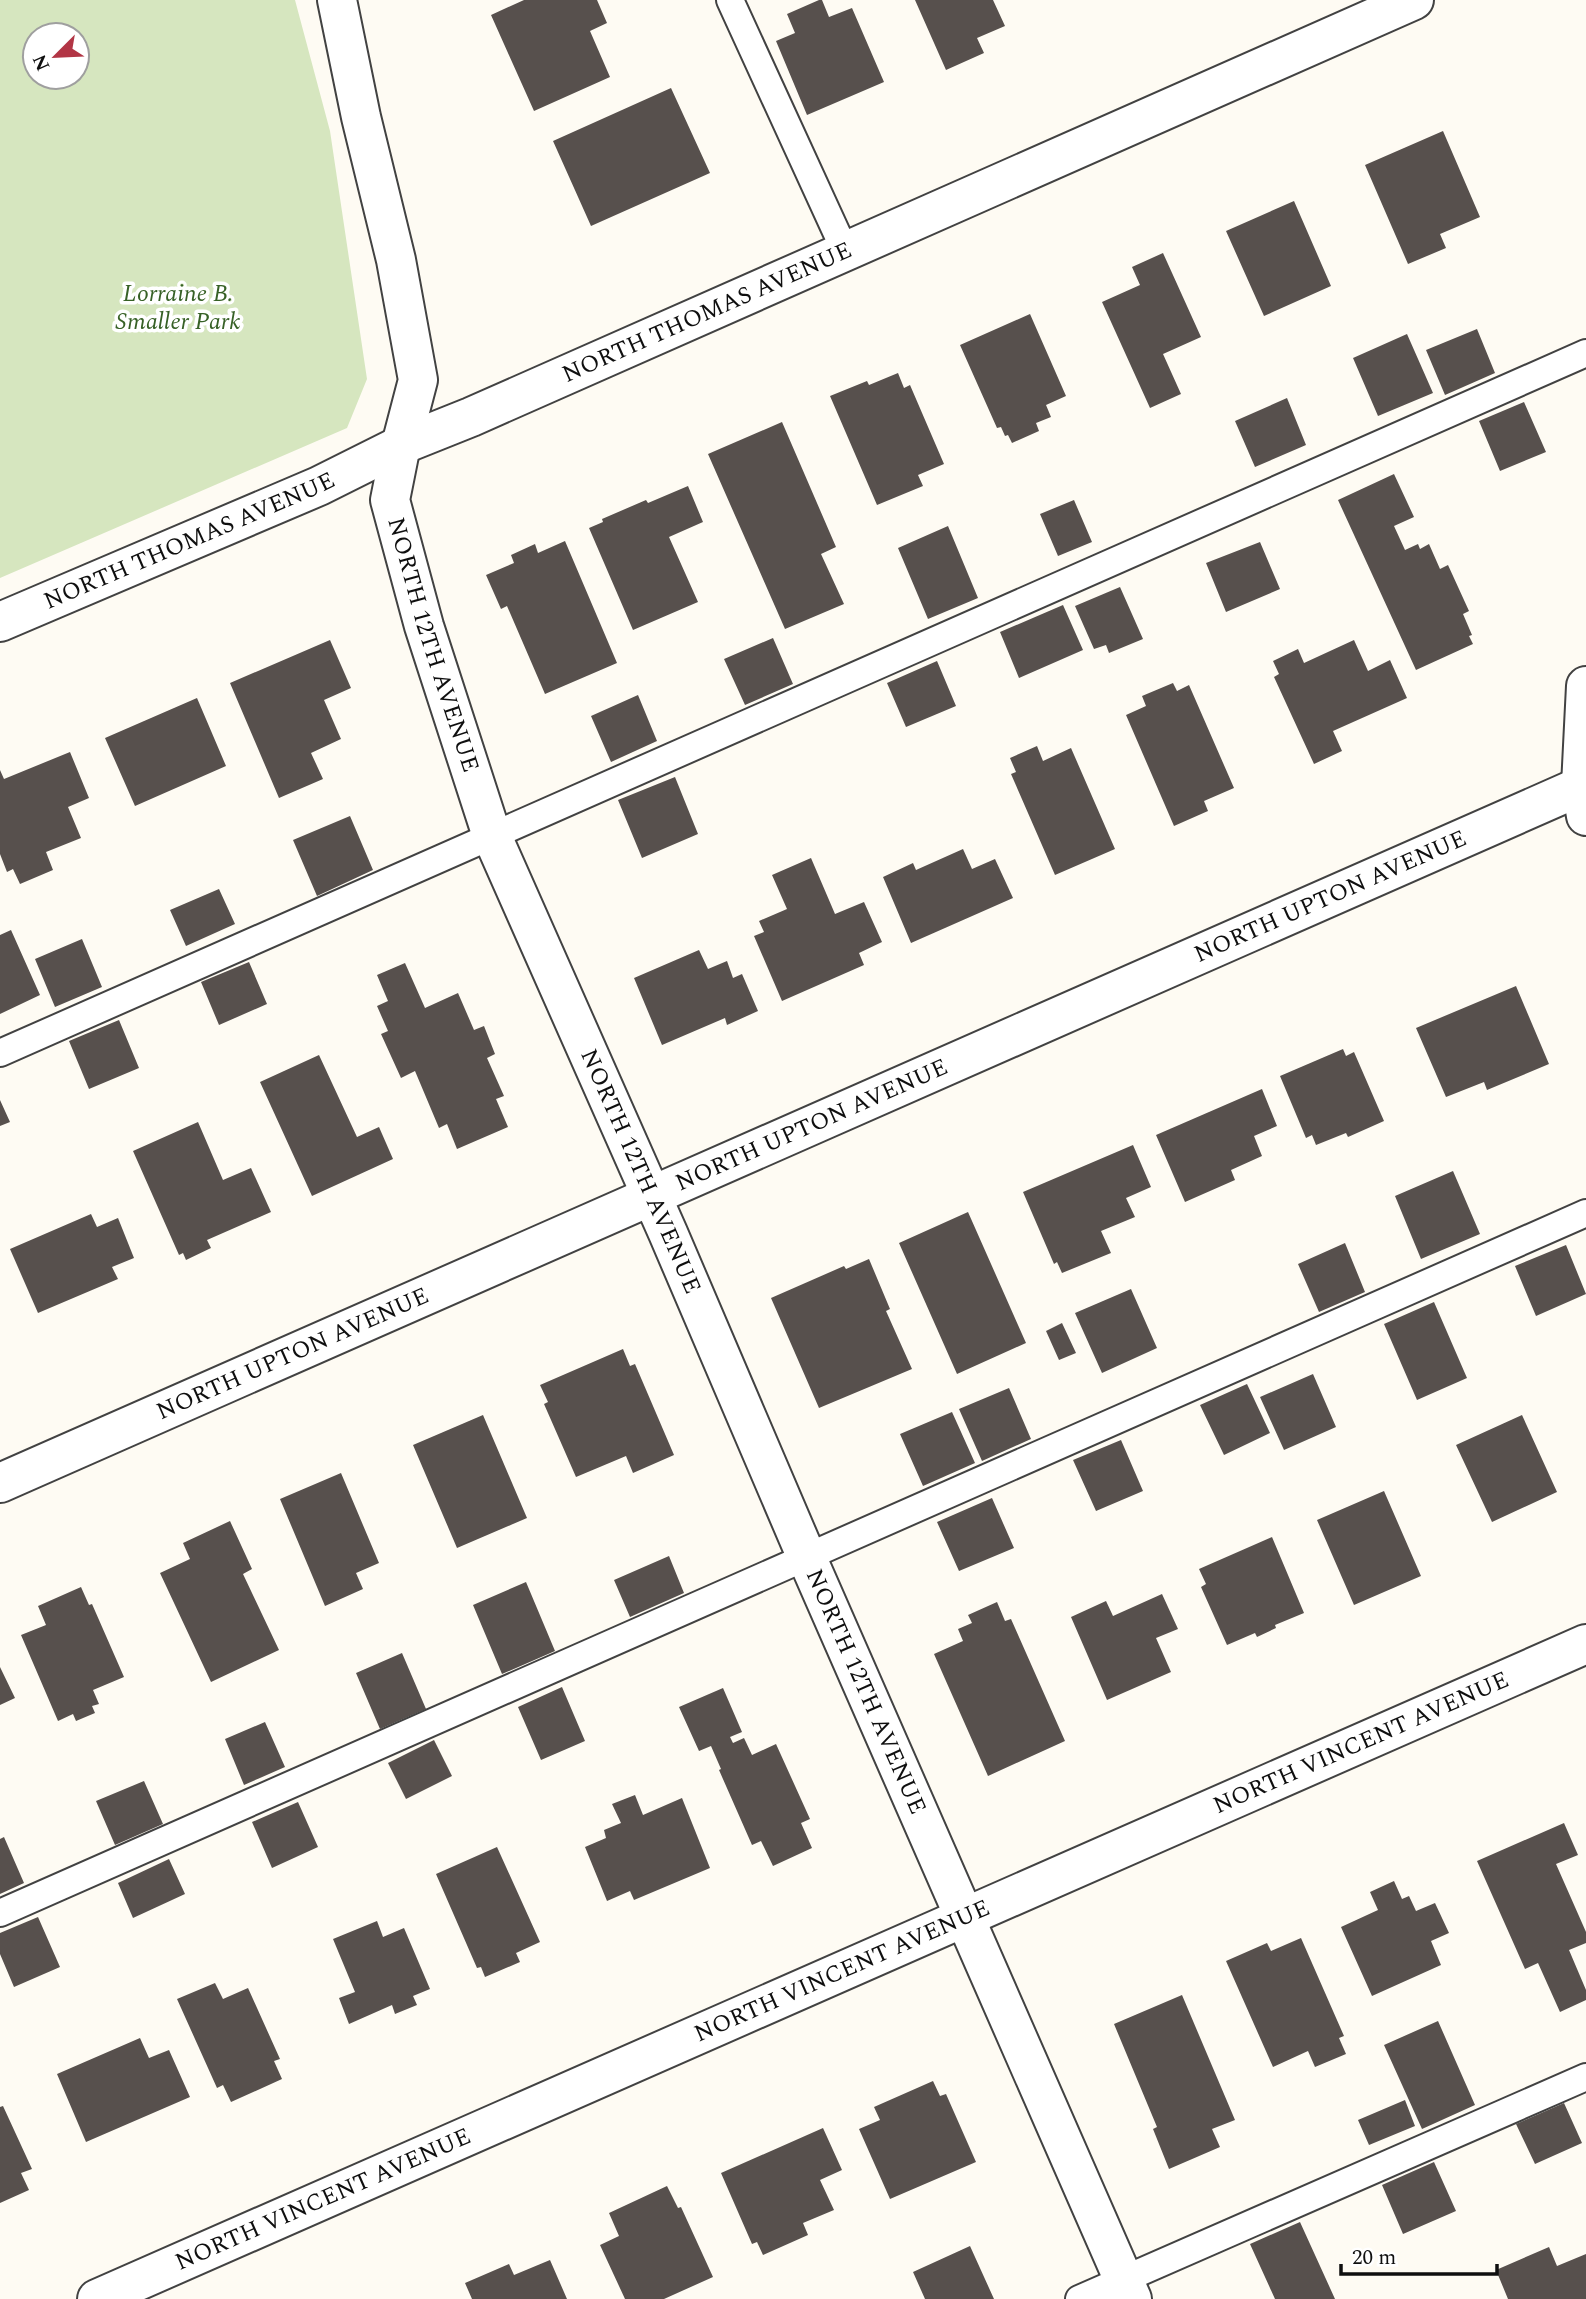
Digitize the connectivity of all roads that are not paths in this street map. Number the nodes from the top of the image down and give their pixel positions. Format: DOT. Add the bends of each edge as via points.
graph roads {
  1 [pos="337,0"];
  2 [pos="730,0"];
  3 [pos="1414,0"];
  4 [pos="845,251"];
  5 [pos="1586,353"];
  6 [pos="401,445"];
  7 [pos="0,622"];
  8 [pos="1586,686"];
  9 [pos="1584,795"];
  10 [pos="492,836"];
  11 [pos="0,1053"];
  12 [pos="652,1196"];
  13 [pos="1586,1213"];
  14 [pos="0,1483"];
  15 [pos="807,1558"];
  16 [pos="1586,1644"];
  17 [pos="0,1913"];
  18 [pos="965,1916"];
  19 [pos="1586,2077"];
  20 [pos="1128,2289"];
  21 [pos="97,2299"];
  22 [pos="1079,2299"];
  1 -- 6 [label="street, NORTH 12TH AVENUE" via="396,260 418,380"];
  2 -- 4 [label="lane"];
  3 -- 4 [label="street, NORTH THOMAS AVENUE"];
  4 -- 6 [label="street, NORTH THOMAS AVENUE"];
  5 -- 10 [label="lane"];
  6 -- 7 [label="street, NORTH THOMAS AVENUE" via="319,486"];
  6 -- 10 [label="street, NORTH 12TH AVENUE" via="390,500 424,626"];
  8 -- 9 [label="street"];
  9 -- 12 [label="street, NORTH UPTON AVENUE"];
  10 -- 11 [label="lane"];
  10 -- 12 [label="street, NORTH 12TH AVENUE"];
  12 -- 14 [label="street, NORTH UPTON AVENUE"];
  12 -- 15 [label="street, NORTH 12TH AVENUE"];
  13 -- 15 [label="lane"];
  15 -- 17 [label="lane"];
  15 -- 18 [label="street, NORTH 12TH AVENUE"];
  16 -- 18 [label="street, NORTH VINCENT AVENUE"];
  18 -- 20 [label="street, NORTH 12TH AVENUE"];
  18 -- 21 [label="street, NORTH VINCENT AVENUE"];
  19 -- 20 [label="lane"];
  20 -- 22 [label="lane"];
}
